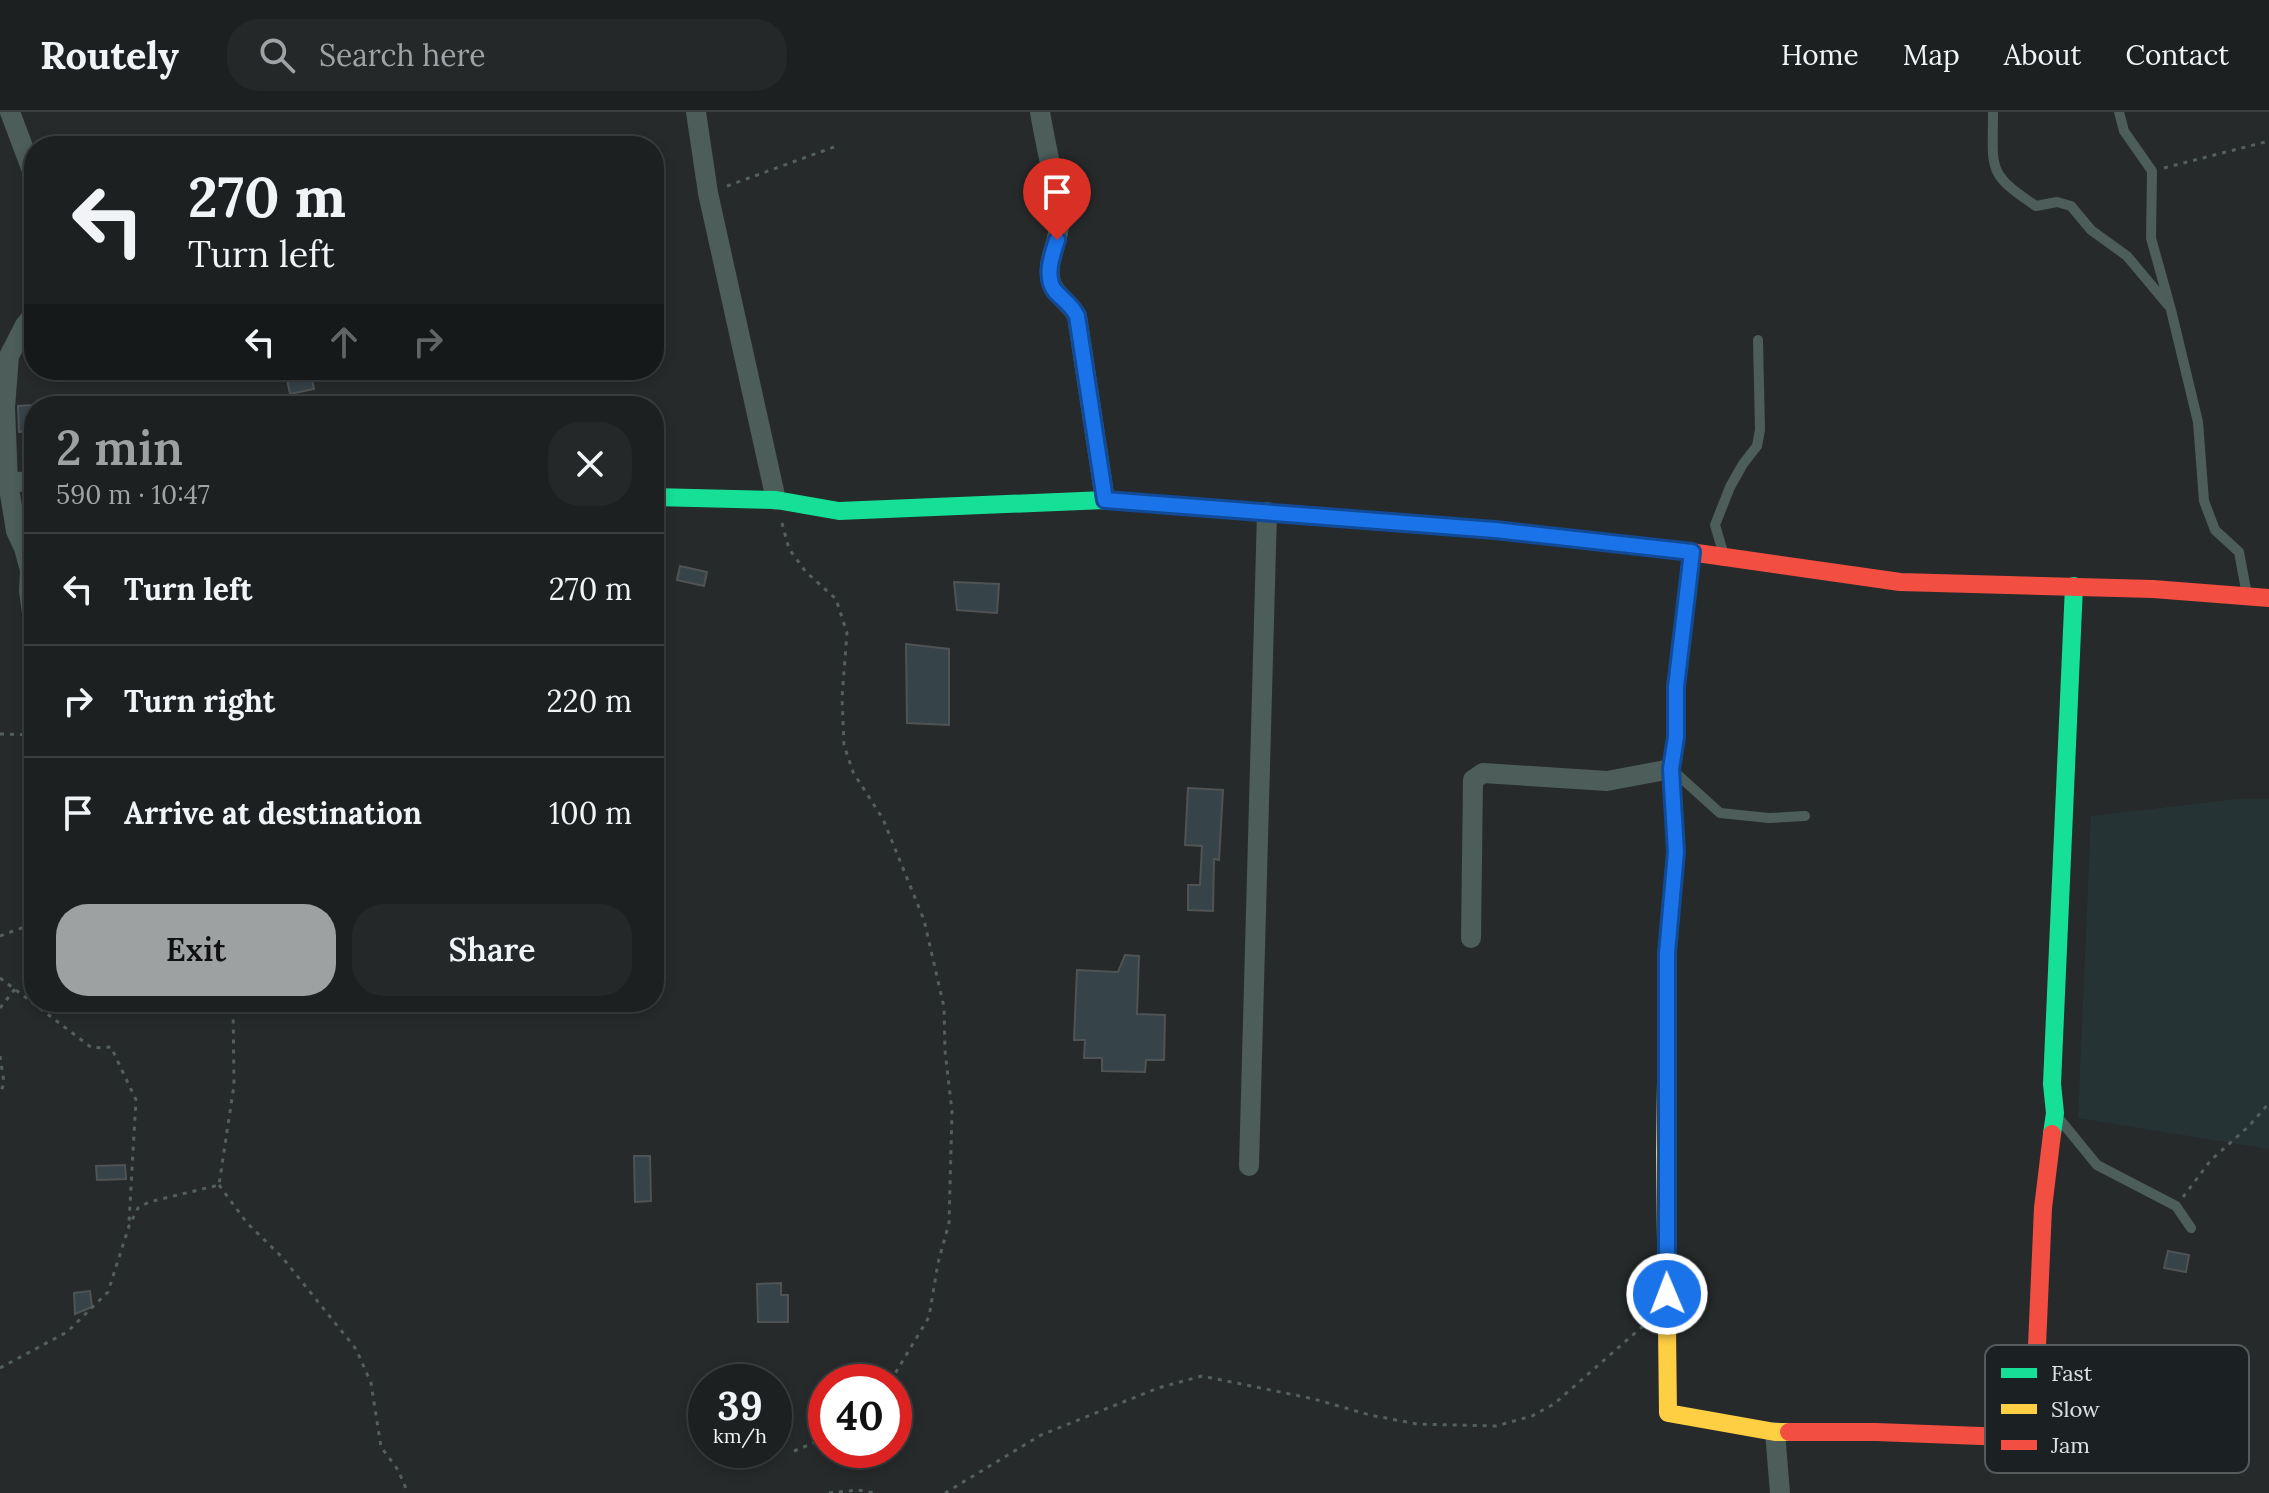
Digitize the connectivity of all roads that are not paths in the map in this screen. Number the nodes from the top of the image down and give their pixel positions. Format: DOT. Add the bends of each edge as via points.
graph roads {
  1 [pos="10,112"];
  2 [pos="696,112"];
  3 [pos="1040,112"];
  4 [pos="1993,112"];
  5 [pos="2119,112"];
  6 [pos="24,149"];
  7 [pos="2171,310"];
  8 [pos="24,326"];
  9 [pos="1758,340"];
  10 [pos="5,350"];
  11 [pos="24,481"];
  12 [pos="4,482"];
  13 [pos="664,497"];
  14 [pos="776,500"];
  15 [pos="1105,500"];
  16 [pos="1267,512"];
  17 [pos="1692,552"];
  18 [pos="24,553"];
  19 [pos="1724,557"];
  20 [pos="2074,586"];
  21 [pos="2248,597"];
  22 [pos="2269,598"];
  23 [pos="1671,769"];
  24 [pos="1805,816"];
  25 [pos="1471,938"];
  26 [pos="2055,1113"];
  27 [pos="1249,1166"];
  28 [pos="2191,1228"];
  29 [pos="2037,1345"];
  30 [pos="1775,1432"];
  31 [pos="1985,1436"];
  32 [pos="1780,1493"];
  1 -- 6 [label="street"];
  2 -- 14 [label="street" via="708,193"];
  3 -- 15 [label="street" via="1059,224 1051,284 1077,316"];
  4 -- 7 [label="lane" via="1993,167 2009,188 2036,206 2071,206 2091,230 2127,256"];
  5 -- 7 [label="lane" via="2124,131 2152,171 2151,238"];
  7 -- 21 [label="lane" via="2198,422 2204,501 2215,530 2239,552"];
  8 -- 10 [label="street"];
  9 -- 19 [label="lane" via="1760,430 1757,446 1730,487 1715,525"];
  10 -- 12 [label="street"];
  11 -- 12 [label="street"];
  12 -- 18 [label="street"];
  13 -- 14 [label="street"];
  14 -- 15 [label="street" via="839,511"];
  15 -- 16 [label="street"];
  16 -- 17 [label="street"];
  16 -- 27 [label="street"];
  17 -- 19 [label="street"];
  17 -- 23 [label="street"];
  19 -- 20 [label="street" via="1900,582"];
  20 -- 21 [label="street"];
  20 -- 26 [label="street" via="2052,1084"];
  21 -- 22 [label="street"];
  23 -- 24 [label="lane" via="1720,813"];
  23 -- 25 [label="street" via="1607,781 1477,775"];
  23 -- 30 [label="street" via="1676,852 1667,953 1668,1413"];
  26 -- 28 [label="lane" via="2097,1165 2176,1206"];
  26 -- 29 [label="street" via="2043,1208"];
  30 -- 31 [label="street"];
  30 -- 32 [label="street"];
}
